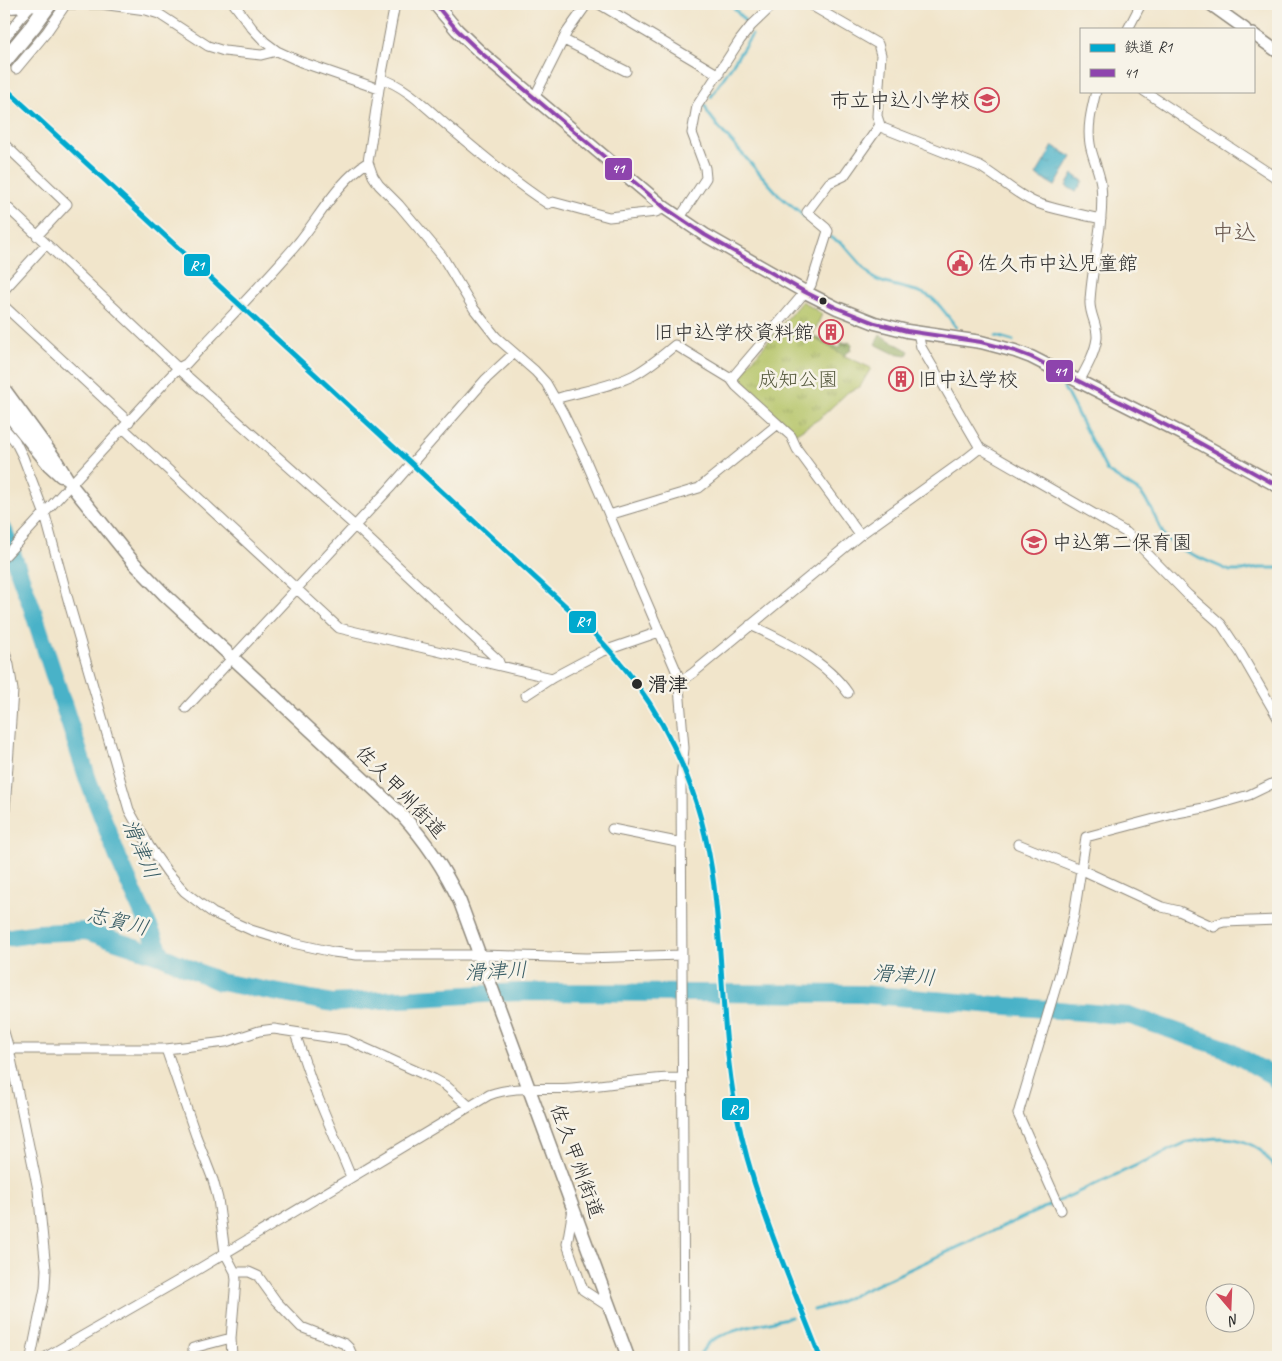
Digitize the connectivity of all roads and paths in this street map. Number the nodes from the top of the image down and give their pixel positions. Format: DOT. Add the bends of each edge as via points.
graph roads {
  1 [pos="58,4"];
  2 [pos="66,4"];
  3 [pos="234,4"];
  4 [pos="395,4"];
  5 [pos="435,4"];
  6 [pos="588,4"];
  7 [pos="602,4"];
  8 [pos="774,4"];
  9 [pos="809,4"];
  10 [pos="1141,4"];
  11 [pos="1210,4"];
  12 [pos="36,5"];
  13 [pos="4,9"];
  14 [pos="1129,28"];
  15 [pos="1244,28"];
  16 [pos="1254,35"];
  17 [pos="4,40"];
  18 [pos="564,40"];
  19 [pos="276,51"];
  20 [pos="1278,52"];
  21 [pos="8,62"];
  22 [pos="626,71"];
  23 [pos="719,75"];
  24 [pos="381,79"];
  25 [pos="379,89"];
  26 [pos="1096,92"];
  27 [pos="1146,92"];
  28 [pos="534,98"];
  29 [pos="880,125"];
  30 [pos="4,144"];
  31 [pos="368,162"];
  32 [pos="1278,179"];
  33 [pos="4,204"];
  34 [pos="665,208"];
  35 [pos="679,219"];
  36 [pos="1101,219"];
  37 [pos="38,236"];
  38 [pos="46,244"];
  39 [pos="4,290"];
  40 [pos="805,292"];
  41 [pos="4,306"];
  42 [pos="918,333"];
  43 [pos="514,353"];
  44 [pos="178,368"];
  45 [pos="731,379"];
  46 [pos="1080,380"];
  47 [pos="4,389"];
  48 [pos="555,399"];
  49 [pos="4,409"];
  50 [pos="778,424"];
  51 [pos="126,425"];
  52 [pos="4,428"];
  53 [pos="980,448"];
  54 [pos="1274,482"];
  55 [pos="71,485"];
  56 [pos="609,514"];
  57 [pos="44,516"];
  58 [pos="355,526"];
  59 [pos="860,535"];
  60 [pos="4,557"];
  61 [pos="297,589"];
  62 [pos="750,625"];
  63 [pos="660,632"];
  64 [pos="4,649"];
  65 [pos="233,658"];
  66 [pos="500,666"];
  67 [pos="552,678"];
  68 [pos="680,682"];
  69 [pos="848,693"];
  70 [pos="526,695"];
  71 [pos="186,708"];
  72 [pos="1278,718"];
  73 [pos="1278,782"];
  74 [pos="4,825"];
  75 [pos="612,829"];
  76 [pos="682,842"];
  77 [pos="1018,844"];
  78 [pos="1080,870"];
  79 [pos="1278,920"];
  80 [pos="481,958"];
  81 [pos="681,958"];
  82 [pos="4,1032"];
  83 [pos="294,1033"];
  84 [pos="9,1049"];
  85 [pos="166,1049"];
  86 [pos="683,1078"];
  87 [pos="530,1089"];
  88 [pos="469,1106"];
  89 [pos="351,1177"];
  90 [pos="1060,1208"];
  91 [pos="573,1209"];
  92 [pos="225,1253"];
  93 [pos="235,1272"];
  94 [pos="609,1307"];
  95 [pos="231,1338"];
  96 [pos="627,1356"];
  97 [pos="31,1357"];
  98 [pos="46,1357"];
  99 [pos="193,1357"];
  100 [pos="232,1357"];
  101 [pos="352,1357"];
  102 [pos="684,1357"];
  1 -- 2 [label="street"];
  2 -- 19 [label="street" via="101,4 146,10 159,14 208,46 261,55"];
  2 -- 21 [label="street" via="46,33"];
  3 -- 19 [label="street" via="252,28"];
  4 -- 24 [label="street"];
  5 -- 28 [label="main road" via="479,51"];
  6 -- 18 [label="street"];
  7 -- 23 [label="street"];
  8 -- 23 [label="street" via="746,33"];
  9 -- 29 [label="street" via="878,44 881,55 877,116"];
  10 -- 14 [label="street"];
  11 -- 15 [label="street"];
  12 -- 13 [label="street"];
  12 -- 17 [label="street"];
  12 -- 21 [label="highway"];
  16 -- 20 [label="street"];
  18 -- 22 [label="street"];
  18 -- 28 [label="street"];
  19 -- 25 [label="street"];
  23 -- 35 [label="street" via="697,106 692,127 706,178"];
  24 -- 25 [label="street"];
  24 -- 34 [label="street" via="407,92 505,174 548,204 553,202 609,217 656,212"];
  25 -- 31 [label="street"];
  26 -- 36 [label="street" via="1089,134 1101,182"];
  27 -- 32 [label="street"];
  28 -- 34 [label="main road"];
  29 -- 36 [label="street" via="979,166 1034,202"];
  29 -- 40 [label="street" via="844,176 830,183 807,212 828,232 811,285"];
  30 -- 37 [label="street" via="67,204"];
  31 -- 43 [label="street" via="379,185 442,256 496,338"];
  31 -- 44 [label="street" via="350,175 252,294 186,364"];
  33 -- 37 [label="street"];
  34 -- 35 [label="main road"];
  35 -- 40 [label="main road"];
  36 -- 46 [label="street" via="1090,304 1097,338"];
  37 -- 38 [label="street"];
  38 -- 39 [label="street"];
  38 -- 44 [label="street"];
  40 -- 42 [label="main road" via="865,320"];
  40 -- 45 [label="street"];
  41 -- 51 [label="street"];
  42 -- 46 [label="main road" via="965,339 1015,351"];
  42 -- 53 [label="street" via="921,348"];
  43 -- 48 [label="street" via="546,383"];
  43 -- 58 [label="street" via="486,379"];
  44 -- 51 [label="street"];
  44 -- 58 [label="street"];
  45 -- 48 [label="street" via="675,346 623,380"];
  45 -- 50 [label="street"];
  46 -- 54 [label="main road"];
  47 -- 55 [label="main road, 佐久甲州街道"];
  48 -- 56 [label="street" via="584,454"];
  49 -- 55 [label="main road, 佐久甲州街道" via="49,465"];
  50 -- 56 [label="street" via="699,488"];
  50 -- 59 [label="street" via="791,436 797,449"];
  51 -- 55 [label="street"];
  51 -- 61 [label="street"];
  52 -- 57 [label="street" via="23,457"];
  53 -- 59 [label="street"];
  53 -- 72 [label="street" via="1126,533 1221,624"];
  55 -- 57 [label="street"];
  55 -- 65 [label="main road, 佐久甲州街道" via="152,583"];
  56 -- 63 [label="street"];
  57 -- 60 [label="street"];
  57 -- 80 [label="street" via="129,810 149,846 185,892 214,913 251,930 333,952"];
  58 -- 61 [label="street"];
  58 -- 66 [label="street" via="498,660"];
  59 -- 62 [label="street"];
  61 -- 65 [label="street"];
  61 -- 66 [label="street" via="339,628"];
  62 -- 68 [label="street"];
  62 -- 69 [label="street" via="796,648 842,684"];
  63 -- 67 [label="street" via="614,646"];
  63 -- 68 [label="street"];
  64 -- 74 [label="street" via="13,690"];
  65 -- 71 [label="street"];
  65 -- 80 [label="main road, 佐久甲州街道" via="413,827 451,883"];
  66 -- 67 [label="street"];
  67 -- 70 [label="street"];
  68 -- 76 [label="street" via="684,748"];
  73 -- 78 [label="street" via="1249,795 1204,808 1086,837"];
  75 -- 76 [label="street"];
  76 -- 81 [label="street"];
  77 -- 78 [label="street"];
  78 -- 79 [label="street" via="1214,927 1224,922"];
  78 -- 90 [label="street" via="1074,915 1060,973 1018,1114"];
  80 -- 81 [label="street"];
  80 -- 87 [label="main road, 佐久甲州街道"];
  81 -- 86 [label="street"];
  82 -- 84 [label="street"];
  83 -- 85 [label="street" via="265,1029 226,1042"];
  83 -- 88 [label="street" via="347,1040 434,1079"];
  83 -- 89 [label="street"];
  84 -- 85 [label="street"];
  84 -- 97 [label="street" via="38,1190 46,1269"];
  85 -- 92 [label="street" via="213,1180"];
  86 -- 87 [label="street"];
  86 -- 102 [label="street"];
  87 -- 88 [label="street" via="498,1091"];
  87 -- 91 [label="main road, 佐久甲州街道"];
  88 -- 89 [label="street"];
  89 -- 92 [label="street"];
  91 -- 94 [label="main road, 佐久甲州街道"];
  91 -- 94 [label="street" via="567,1244 583,1290"];
  92 -- 93 [label="street"];
  92 -- 98 [label="street"];
  93 -- 95 [label="street"];
  93 -- 101 [label="street" via="258,1276 301,1327 345,1344"];
  94 -- 96 [label="main road, 佐久甲州街道"];
  95 -- 99 [label="street" via="193,1348"];
  95 -- 100 [label="street"];
}
